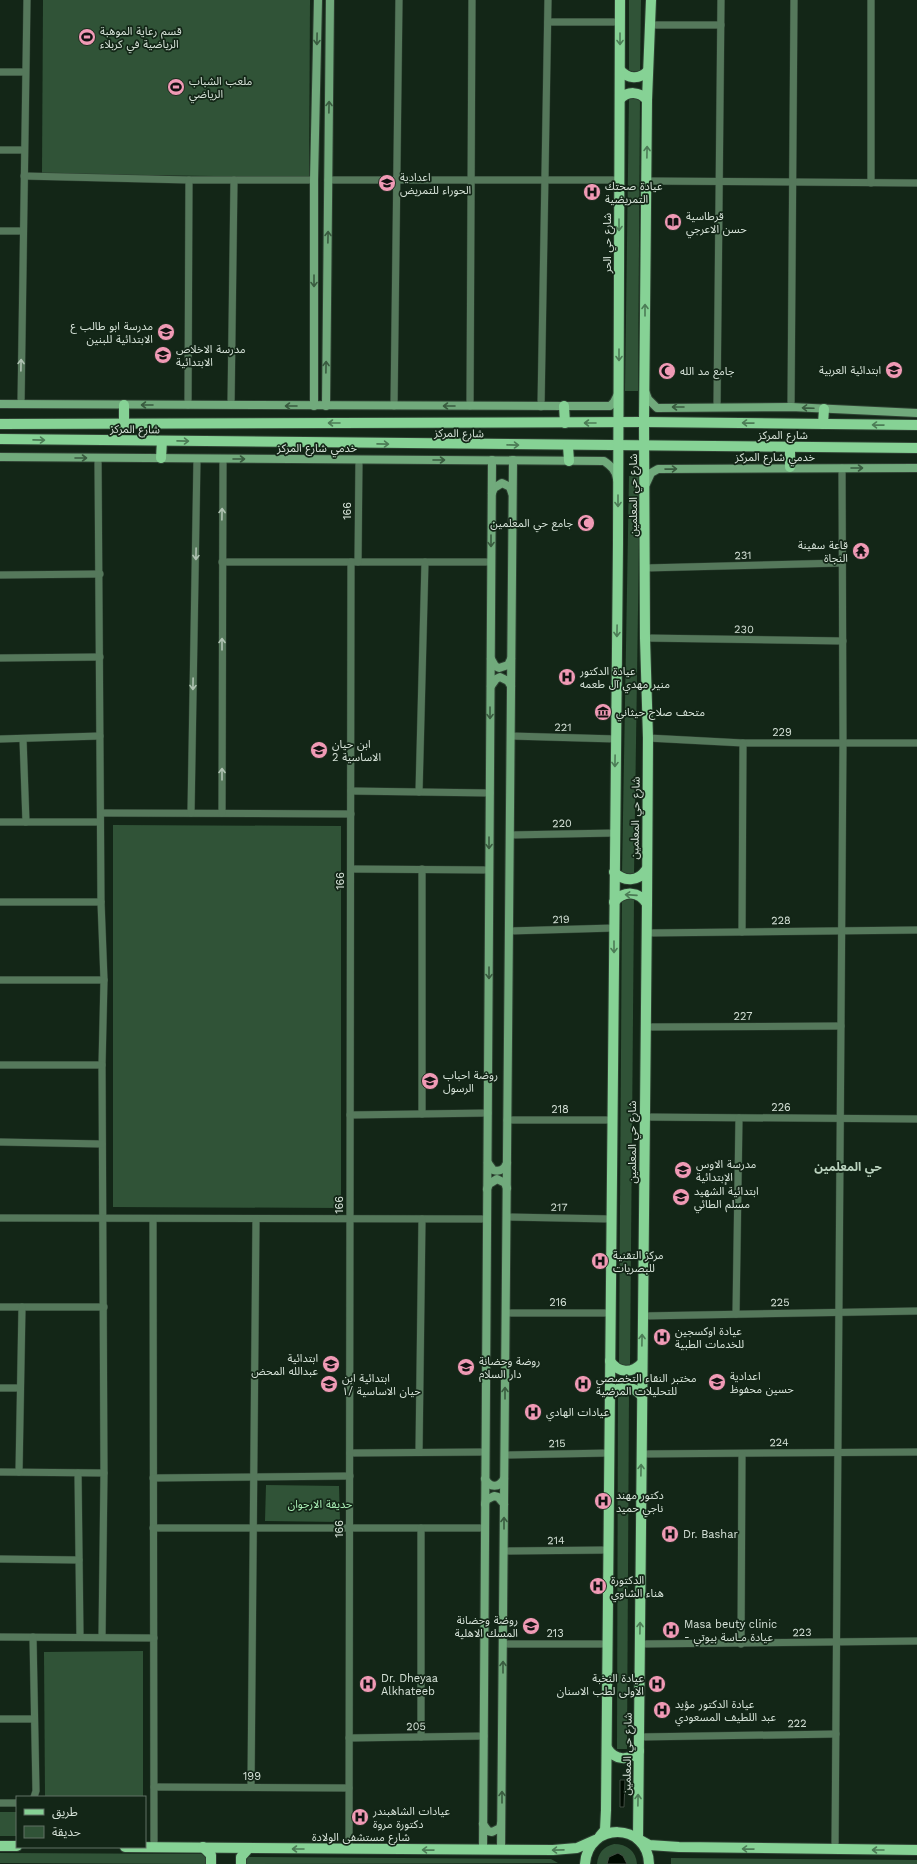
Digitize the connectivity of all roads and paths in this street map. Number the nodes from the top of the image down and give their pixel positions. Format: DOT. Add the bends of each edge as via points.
graph roads {
  1 [pos="27,0"];
  2 [pos="318,0"];
  3 [pos="330,0"];
  4 [pos="399,0"];
  5 [pos="472,0"];
  6 [pos="548,0"];
  7 [pos="620,0"];
  8 [pos="651,0"];
  9 [pos="721,0"];
  10 [pos="794,0"];
  11 [pos="872,0"];
  12 [pos="548,22"];
  13 [pos="620,22"];
  14 [pos="650,24"];
  15 [pos="721,24"];
  16 [pos="620,70"];
  17 [pos="0,72"];
  18 [pos="25,72"];
  19 [pos="648,72"];
  20 [pos="620,99"];
  21 [pos="647,100"];
  22 [pos="0,150"];
  23 [pos="24,150"];
  24 [pos="24,176"];
  25 [pos="189,180"];
  26 [pos="234,180"];
  27 [pos="314,180"];
  28 [pos="328,180"];
  29 [pos="397,180"];
  30 [pos="471,180"];
  31 [pos="619,180"];
  32 [pos="545,181"];
  33 [pos="646,181"];
  34 [pos="719,181"];
  35 [pos="793,182"];
  36 [pos="871,183"];
  37 [pos="917,183"];
  38 [pos="0,231"];
  39 [pos="23,231"];
  40 [pos="619,391"];
  41 [pos="645,391"];
  42 [pos="0,404"];
  43 [pos="21,404"];
  44 [pos="124,405"];
  45 [pos="188,405"];
  46 [pos="230,405"];
  47 [pos="314,406"];
  48 [pos="326,406"];
  49 [pos="394,406"];
  50 [pos="470,406"];
  51 [pos="541,406"];
  52 [pos="564,406"];
  53 [pos="716,407"];
  54 [pos="791,407"];
  55 [pos="824,409"];
  56 [pos="917,412"];
  57 [pos="644,422"];
  58 [pos="565,423"];
  59 [pos="618,423"];
  60 [pos="0,424"];
  61 [pos="124,424"];
  62 [pos="823,424"];
  63 [pos="917,425"];
  64 [pos="0,439"];
  65 [pos="162,441"];
  66 [pos="568,446"];
  67 [pos="618,446"];
  68 [pos="644,446"];
  69 [pos="790,447"];
  70 [pos="917,448"];
  71 [pos="0,457"];
  72 [pos="98,458"];
  73 [pos="162,458"];
  74 [pos="197,459"];
  75 [pos="223,459"];
  76 [pos="359,460"];
  77 [pos="492,460"];
  78 [pos="513,460"];
  79 [pos="569,461"];
  80 [pos="618,462"];
  81 [pos="790,467"];
  82 [pos="842,468"];
  83 [pos="917,468"];
  84 [pos="618,485"];
  85 [pos="644,489"];
  86 [pos="513,494"];
  87 [pos="492,495"];
  88 [pos="222,562"];
  89 [pos="355,562"];
  90 [pos="425,562"];
  91 [pos="491,562"];
  92 [pos="842,563"];
  93 [pos="645,568"];
  94 [pos="100,574"];
  95 [pos="0,575"];
  96 [pos="645,638"];
  97 [pos="843,641"];
  98 [pos="100,657"];
  99 [pos="0,658"];
  100 [pos="491,658"];
  101 [pos="511,659"];
  102 [pos="491,686"];
  103 [pos="511,686"];
  104 [pos="100,736"];
  105 [pos="511,736"];
  106 [pos="648,738"];
  107 [pos="0,739"];
  108 [pos="23,739"];
  109 [pos="616,739"];
  110 [pos="744,743"];
  111 [pos="843,743"];
  112 [pos="917,743"];
  113 [pos="351,791"];
  114 [pos="419,792"];
  115 [pos="490,793"];
  116 [pos="191,812"];
  117 [pos="101,813"];
  118 [pos="222,813"];
  119 [pos="351,814"];
  120 [pos="0,822"];
  121 [pos="26,822"];
  122 [pos="100,822"];
  123 [pos="615,832"];
  124 [pos="510,835"];
  125 [pos="351,868"];
  126 [pos="422,869"];
  127 [pos="489,870"];
  128 [pos="646,870"];
  129 [pos="614,872"];
  130 [pos="0,902"];
  131 [pos="101,902"];
  132 [pos="614,902"];
  133 [pos="647,904"];
  134 [pos="614,928"];
  135 [pos="917,930"];
  136 [pos="509,931"];
  137 [pos="842,931"];
  138 [pos="742,932"];
  139 [pos="646,933"];
  140 [pos="0,980"];
  141 [pos="104,980"];
  142 [pos="841,1026"];
  143 [pos="645,1027"];
  144 [pos="0,1065"];
  145 [pos="102,1065"];
  146 [pos="488,1113"];
  147 [pos="422,1114"];
  148 [pos="350,1115"];
  149 [pos="644,1117"];
  150 [pos="739,1118"];
  151 [pos="840,1119"];
  152 [pos="917,1119"];
  153 [pos="507,1120"];
  154 [pos="612,1120"];
  155 [pos="0,1142"];
  156 [pos="102,1144"];
  157 [pos="487,1162"];
  158 [pos="507,1163"];
  159 [pos="507,1188"];
  160 [pos="487,1189"];
  161 [pos="507,1217"];
  162 [pos="0,1218"];
  163 [pos="103,1218"];
  164 [pos="153,1219"];
  165 [pos="256,1219"];
  166 [pos="350,1219"];
  167 [pos="422,1219"];
  168 [pos="487,1219"];
  169 [pos="611,1219"];
  170 [pos="0,1307"];
  171 [pos="22,1307"];
  172 [pos="104,1307"];
  173 [pos="917,1311"];
  174 [pos="839,1312"];
  175 [pos="506,1313"];
  176 [pos="610,1313"];
  177 [pos="736,1314"];
  178 [pos="643,1316"];
  179 [pos="610,1361"];
  180 [pos="642,1364"];
  181 [pos="0,1388"];
  182 [pos="20,1388"];
  183 [pos="610,1395"];
  184 [pos="642,1396"];
  185 [pos="419,1452"];
  186 [pos="486,1452"];
  187 [pos="917,1452"];
  188 [pos="350,1453"];
  189 [pos="609,1453"];
  190 [pos="838,1453"];
  191 [pos="641,1454"];
  192 [pos="742,1454"];
  193 [pos="505,1455"];
  194 [pos="0,1472"];
  195 [pos="19,1472"];
  196 [pos="78,1473"];
  197 [pos="104,1473"];
  198 [pos="350,1476"];
  199 [pos="254,1477"];
  200 [pos="153,1478"];
  201 [pos="485,1479"];
  202 [pos="504,1480"];
  203 [pos="485,1504"];
  204 [pos="504,1504"];
  205 [pos="153,1528"];
  206 [pos="253,1528"];
  207 [pos="350,1528"];
  208 [pos="421,1528"];
  209 [pos="485,1528"];
  210 [pos="608,1550"];
  211 [pos="504,1551"];
  212 [pos="0,1559"];
  213 [pos="79,1560"];
  214 [pos="0,1637"];
  215 [pos="33,1637"];
  216 [pos="80,1637"];
  217 [pos="102,1638"];
  218 [pos="154,1638"];
  219 [pos="917,1641"];
  220 [pos="837,1642"];
  221 [pos="503,1644"];
  222 [pos="608,1644"];
  223 [pos="640,1644"];
  224 [pos="741,1644"];
  225 [pos="0,1719"];
  226 [pos="34,1719"];
  227 [pos="836,1734"];
  228 [pos="484,1736"];
  229 [pos="421,1737"];
  230 [pos="639,1737"];
  231 [pos="349,1738"];
  232 [pos="607,1748"];
  233 [pos="639,1751"];
  234 [pos="154,1787"];
  235 [pos="251,1787"];
  236 [pos="349,1788"];
  237 [pos="34,1796"];
  238 [pos="0,1803"];
  239 [pos="16,1803"];
  240 [pos="483,1824"];
  241 [pos="501,1824"];
  242 [pos="598,1838"];
  243 [pos="638,1839"];
  244 [pos="0,1846"];
  245 [pos="16,1846"];
  246 [pos="146,1847"];
  247 [pos="154,1847"];
  248 [pos="203,1847"];
  249 [pos="248,1849"];
  250 [pos="349,1849"];
  251 [pos="483,1850"];
  252 [pos="501,1850"];
  253 [pos="835,1850"];
  254 [pos="917,1850"];
  255 [pos="211,1864"];
  256 [pos="241,1864"];
  257 [pos="586,1864"];
  258 [pos="649,1864"];
  1 -- 18 [label="street"];
  2 -- 27 [label="street, one-way"];
  28 -- 3 [label="street, one-way"];
  4 -- 29 [label="street"];
  5 -- 30 [label="street"];
  6 -- 12 [label="street"];
  7 -- 13 [label="main road, شارع حي الحر"];
  8 -- 14 [label="main road"];
  9 -- 15 [label="street"];
  10 -- 35 [label="street"];
  11 -- 36 [label="street"];
  12 -- 13 [label="street"];
  12 -- 32 [label="street"];
  13 -- 16 [label="main road, شارع حي الحر, one-way"];
  14 -- 15 [label="street"];
  14 -- 19 [label="main road"];
  15 -- 34 [label="street"];
  16 -- 19 [label="main road" via="635,78"];
  16 -- 20 [label="main road, شارع حي الحر"];
  17 -- 18 [label="street"];
  18 -- 23 [label="street"];
  19 -- 21 [label="main road"];
  20 -- 21 [label="main road" via="626,94 634,93 641,94"];
  20 -- 31 [label="main road, شارع حي الحر"];
  33 -- 21 [label="main road, one-way"];
  22 -- 23 [label="street"];
  23 -- 24 [label="street"];
  24 -- 25 [label="street"];
  24 -- 39 [label="street"];
  25 -- 26 [label="street"];
  25 -- 45 [label="street"];
  26 -- 27 [label="street"];
  26 -- 46 [label="street"];
  27 -- 47 [label="street, one-way"];
  28 -- 29 [label="street"];
  48 -- 28 [label="street, one-way"];
  29 -- 30 [label="street"];
  29 -- 49 [label="street"];
  30 -- 32 [label="street"];
  30 -- 50 [label="street"];
  31 -- 32 [label="street"];
  31 -- 40 [label="main road, شارع حي الحر, one-way"];
  32 -- 51 [label="street"];
  33 -- 34 [label="street"];
  41 -- 33 [label="main road, one-way"];
  34 -- 35 [label="street"];
  34 -- 53 [label="street"];
  35 -- 36 [label="street"];
  35 -- 54 [label="street"];
  36 -- 37 [label="street"];
  38 -- 39 [label="street"];
  43 -- 39 [label="street, one-way"];
  40 -- 52 [label="street" via="610,406"];
  40 -- 59 [label="main road, شارع حي الحر"];
  53 -- 41 [label="street, one-way" via="657,408 648,399"];
  41 -- 57 [label="main road"];
  42 -- 43 [label="street"];
  43 -- 44 [label="street"];
  45 -- 44 [label="street, one-way"];
  44 -- 61 [label="main road"];
  45 -- 46 [label="street"];
  47 -- 46 [label="street, one-way"];
  47 -- 48 [label="street"];
  48 -- 49 [label="street"];
  50 -- 49 [label="street, one-way"];
  50 -- 51 [label="street"];
  51 -- 52 [label="street"];
  52 -- 58 [label="main road"];
  53 -- 54 [label="street"];
  55 -- 54 [label="street, one-way"];
  55 -- 56 [label="street"];
  55 -- 62 [label="main road"];
  57 -- 59 [label="main road, شارع المركز"];
  62 -- 57 [label="main road, شارع المركز, one-way"];
  57 -- 68 [label="main road"];
  59 -- 58 [label="main road, شارع المركز, one-way"];
  58 -- 61 [label="main road, شارع المركز, one-way"];
  59 -- 67 [label="main road, شارع حي الحر"];
  60 -- 61 [label="main road, شارع المركز"];
  63 -- 62 [label="main road, شارع المركز, one-way"];
  64 -- 65 [label="main road, شارع المركز, one-way"];
  65 -- 66 [label="main road, شارع المركز, one-way"];
  65 -- 73 [label="main road"];
  66 -- 67 [label="main road, شارع المركز"];
  66 -- 79 [label="main road"];
  67 -- 68 [label="main road, شارع المركز"];
  67 -- 80 [label="main road, شارع حي الحر"];
  68 -- 69 [label="main road, شارع المركز"];
  68 -- 85 [label="main road, شارع حي المعلمين"];
  69 -- 70 [label="main road, شارع المركز"];
  69 -- 81 [label="main road"];
  71 -- 72 [label="street, خدمي شارع المركز, one-way"];
  72 -- 73 [label="street, خدمي شارع المركز"];
  72 -- 94 [label="street"];
  73 -- 74 [label="street, خدمي شارع المركز"];
  74 -- 75 [label="street, خدمي شارع المركز"];
  74 -- 116 [label="street, one-way"];
  75 -- 76 [label="street, خدمي شارع المركز, one-way"];
  88 -- 75 [label="street, one-way"];
  76 -- 77 [label="street, خدمي شارع المركز, one-way"];
  76 -- 89 [label="street, 166"];
  77 -- 78 [label="street, خدمي شارع المركز"];
  77 -- 87 [label="street"];
  78 -- 79 [label="street, خدمي شارع المركز"];
  78 -- 86 [label="street"];
  79 -- 84 [label="street, خدمي شارع المركز" via="604,461 616,473"];
  80 -- 84 [label="main road, شارع حي المعلمين"];
  81 -- 82 [label="street, خدمي شارع المركز"];
  85 -- 81 [label="street, خدمي شارع المركز, one-way" via="651,473 658,469"];
  82 -- 83 [label="street, خدمي شارع المركز, one-way"];
  82 -- 92 [label="street"];
  84 -- 109 [label="main road, شارع حي المعلمين, one-way"];
  85 -- 93 [label="main road, شارع حي المعلمين"];
  86 -- 87 [label="street" via="510,487 502,484 494,488"];
  86 -- 101 [label="street"];
  87 -- 91 [label="street, one-way"];
  88 -- 89 [label="street"];
  118 -- 88 [label="street, one-way"];
  89 -- 90 [label="street"];
  89 -- 113 [label="street, 166"];
  90 -- 91 [label="street"];
  90 -- 114 [label="street"];
  91 -- 100 [label="street"];
  92 -- 93 [label="street, 231"];
  92 -- 97 [label="street"];
  93 -- 96 [label="main road, شارع حي المعلمين"];
  94 -- 95 [label="street"];
  94 -- 98 [label="street"];
  96 -- 97 [label="street, 230"];
  96 -- 106 [label="main road, شارع حي المعلمين"];
  97 -- 111 [label="street"];
  98 -- 99 [label="street"];
  98 -- 104 [label="street"];
  100 -- 101 [label="street" via="499,668 508,665"];
  100 -- 102 [label="street"];
  101 -- 103 [label="street"];
  102 -- 103 [label="street" via="500,678 508,681"];
  102 -- 115 [label="street, one-way"];
  103 -- 105 [label="street"];
  104 -- 108 [label="street"];
  104 -- 117 [label="street"];
  105 -- 109 [label="street, 221"];
  105 -- 124 [label="street"];
  106 -- 110 [label="street, 229"];
  106 -- 128 [label="main road, شارع حي المعلمين"];
  107 -- 108 [label="street"];
  108 -- 121 [label="street"];
  109 -- 123 [label="main road, شارع حي المعلمين, one-way"];
  110 -- 111 [label="street, 229"];
  110 -- 138 [label="street"];
  111 -- 112 [label="street, 229"];
  111 -- 137 [label="street"];
  113 -- 114 [label="street"];
  113 -- 119 [label="street, 166"];
  114 -- 115 [label="street"];
  115 -- 127 [label="street, one-way"];
  116 -- 117 [label="street"];
  116 -- 118 [label="street"];
  117 -- 122 [label="street"];
  118 -- 119 [label="street"];
  119 -- 125 [label="street, 166"];
  120 -- 121 [label="street"];
  121 -- 122 [label="street"];
  122 -- 131 [label="street"];
  123 -- 124 [label="street, 220"];
  123 -- 129 [label="main road, شارع حي المعلمين"];
  124 -- 136 [label="street"];
  125 -- 126 [label="street"];
  125 -- 148 [label="street, 166"];
  126 -- 127 [label="street"];
  126 -- 147 [label="street"];
  127 -- 146 [label="street, one-way"];
  128 -- 129 [label="main road" via="641,876 633,879 625,879"];
  128 -- 133 [label="main road, شارع حي المعلمين"];
  129 -- 132 [label="main road, شارع حي المعلمين"];
  130 -- 131 [label="street"];
  131 -- 141 [label="street"];
  133 -- 132 [label="main road, one-way" via="642,898 631,893 624,894"];
  132 -- 134 [label="main road, شارع حي المعلمين"];
  133 -- 139 [label="main road, شارع حي المعلمين"];
  134 -- 136 [label="street, 219"];
  134 -- 154 [label="main road, شارع حي المعلمين, one-way"];
  135 -- 137 [label="street, 228"];
  136 -- 153 [label="street"];
  137 -- 138 [label="street, 228"];
  137 -- 142 [label="street"];
  138 -- 139 [label="street, 228"];
  139 -- 143 [label="main road, شارع حي المعلمين"];
  140 -- 141 [label="street"];
  141 -- 145 [label="street"];
  142 -- 143 [label="street, 227"];
  142 -- 151 [label="street"];
  143 -- 149 [label="main road, شارع حي المعلمين"];
  144 -- 145 [label="street"];
  145 -- 156 [label="street"];
  146 -- 147 [label="street"];
  146 -- 157 [label="street"];
  147 -- 148 [label="street"];
  148 -- 166 [label="street, 166"];
  149 -- 150 [label="street, 226"];
  149 -- 178 [label="main road, شارع حي المعلمين"];
  150 -- 151 [label="street, 226"];
  150 -- 177 [label="street"];
  151 -- 152 [label="street, 226"];
  151 -- 174 [label="street"];
  153 -- 154 [label="street, 218"];
  153 -- 158 [label="street"];
  154 -- 169 [label="main road, شارع حي المعلمين"];
  155 -- 156 [label="street"];
  156 -- 163 [label="street"];
  157 -- 158 [label="street" via="489,1167 497,1171"];
  157 -- 160 [label="street"];
  158 -- 159 [label="street"];
  159 -- 160 [label="street" via="505,1183 497,1179 489,1184"];
  159 -- 161 [label="street"];
  160 -- 168 [label="street"];
  161 -- 169 [label="street, 217"];
  161 -- 175 [label="street"];
  162 -- 163 [label="street"];
  163 -- 164 [label="street"];
  163 -- 172 [label="street"];
  164 -- 165 [label="street"];
  164 -- 200 [label="street"];
  165 -- 166 [label="street"];
  165 -- 199 [label="street"];
  166 -- 167 [label="street"];
  166 -- 188 [label="street, 166"];
  167 -- 168 [label="street"];
  167 -- 185 [label="street"];
  168 -- 186 [label="street"];
  169 -- 176 [label="main road, شارع حي المعلمين"];
  170 -- 171 [label="street"];
  171 -- 172 [label="street"];
  171 -- 182 [label="street"];
  172 -- 197 [label="street"];
  173 -- 174 [label="street, 225"];
  174 -- 177 [label="street, 225"];
  174 -- 190 [label="street"];
  175 -- 176 [label="street, 216"];
  193 -- 175 [label="street, one-way"];
  176 -- 179 [label="main road, شارع حي المعلمين"];
  177 -- 178 [label="street, 225"];
  180 -- 178 [label="main road, شارع حي المعلمين, one-way"];
  179 -- 180 [label="main road" via="623,1371 632,1371"];
  179 -- 183 [label="main road, شارع حي المعلمين"];
  180 -- 184 [label="main road, شارع حي المعلمين"];
  181 -- 182 [label="street"];
  182 -- 195 [label="street"];
  183 -- 184 [label="main road" via="619,1388 626,1387 634,1389"];
  183 -- 189 [label="main road, شارع حي المعلمين"];
  184 -- 191 [label="main road, شارع حي المعلمين"];
  185 -- 186 [label="street"];
  185 -- 188 [label="street"];
  186 -- 201 [label="street"];
  187 -- 190 [label="street, 224"];
  188 -- 198 [label="street, 166"];
  189 -- 193 [label="street, 215"];
  189 -- 210 [label="main road, شارع حي المعلمين"];
  190 -- 192 [label="street, 224"];
  190 -- 220 [label="street"];
  191 -- 192 [label="street, 224"];
  223 -- 191 [label="main road, شارع حي المعلمين, one-way"];
  192 -- 224 [label="street"];
  193 -- 202 [label="street"];
  194 -- 195 [label="street"];
  195 -- 196 [label="street"];
  196 -- 197 [label="street"];
  196 -- 213 [label="street"];
  197 -- 217 [label="street"];
  198 -- 199 [label="street"];
  198 -- 207 [label="street, 166"];
  199 -- 200 [label="street"];
  199 -- 206 [label="street"];
  200 -- 205 [label="street"];
  201 -- 202 [label="street" via="490,1486 495,1487"];
  201 -- 203 [label="street"];
  202 -- 204 [label="street"];
  203 -- 204 [label="street" via="486,1500 494,1496"];
  203 -- 209 [label="street"];
  211 -- 204 [label="street, one-way"];
  205 -- 206 [label="street"];
  205 -- 218 [label="street"];
  206 -- 207 [label="street"];
  206 -- 235 [label="street"];
  207 -- 208 [label="street"];
  207 -- 231 [label="street, 166"];
  208 -- 209 [label="street"];
  208 -- 229 [label="street"];
  209 -- 228 [label="street"];
  210 -- 211 [label="street, 214"];
  210 -- 222 [label="main road, شارع حي المعلمين"];
  211 -- 221 [label="street"];
  212 -- 213 [label="street"];
  213 -- 216 [label="street"];
  214 -- 215 [label="street"];
  215 -- 216 [label="street"];
  215 -- 226 [label="street"];
  216 -- 217 [label="street"];
  217 -- 218 [label="street"];
  218 -- 234 [label="street"];
  219 -- 220 [label="street, 223"];
  220 -- 224 [label="street, 223"];
  220 -- 227 [label="street"];
  221 -- 222 [label="street, 213"];
  241 -- 221 [label="street, one-way"];
  222 -- 232 [label="main road, شارع حي المعلمين"];
  223 -- 224 [label="street, 223"];
  223 -- 230 [label="main road, شارع حي المعلمين"];
  225 -- 226 [label="street"];
  226 -- 237 [label="street"];
  227 -- 230 [label="street, 222"];
  227 -- 253 [label="street"];
  228 -- 229 [label="street, 205"];
  228 -- 240 [label="street"];
  229 -- 231 [label="street, 205"];
  230 -- 233 [label="main road, شارع حي المعلمين"];
  231 -- 236 [label="street, 166"];
  232 -- 233 [label="main road" via="612,1755 624,1759"];
  232 -- 242 [label="main road, شارع حي المعلمين" via="606,1827"];
  243 -- 233 [label="main road, شارع حي المعلمين, one-way"];
  234 -- 235 [label="street, 199"];
  234 -- 247 [label="street"];
  235 -- 236 [label="street, 199"];
  236 -- 250 [label="street, 166"];
  238 -- 239 [label="street"];
  240 -- 241 [label="street" via="492,1832 500,1828"];
  240 -- 251 [label="street"];
  241 -- 252 [label="street"];
  242 -- 243 [label="main road, شارع مستشفى الولادة" via="617,1832"];
  242 -- 252 [label="main road, شارع مستشفى الولادة, one-way" via="581,1847 564,1850"];
  242 -- 257 [label="main road, شارع حي المعلمين" via="587,1853"];
  253 -- 243 [label="main road, شارع مستشفى الولادة, one-way" via="679,1847 650,1845"];
  243 -- 258 [label="main road" via="647,1852"];
  244 -- 245 [label="main road"];
  246 -- 247 [label="main road, شارع مستشفى الولادة"];
  247 -- 248 [label="main road, شارع مستشفى الولادة"];
  248 -- 249 [label="main road, شارع مستشفى الولادة"];
  248 -- 255 [label="main road" via="211,1855"];
  250 -- 249 [label="main road, شارع مستشفى الولادة, one-way"];
  249 -- 256 [label="main road" via="241,1857"];
  251 -- 250 [label="main road, شارع مستشفى الولادة, one-way"];
  251 -- 252 [label="main road, شارع مستشفى الولادة"];
  254 -- 253 [label="main road, شارع مستشفى الولادة, one-way"];
}
